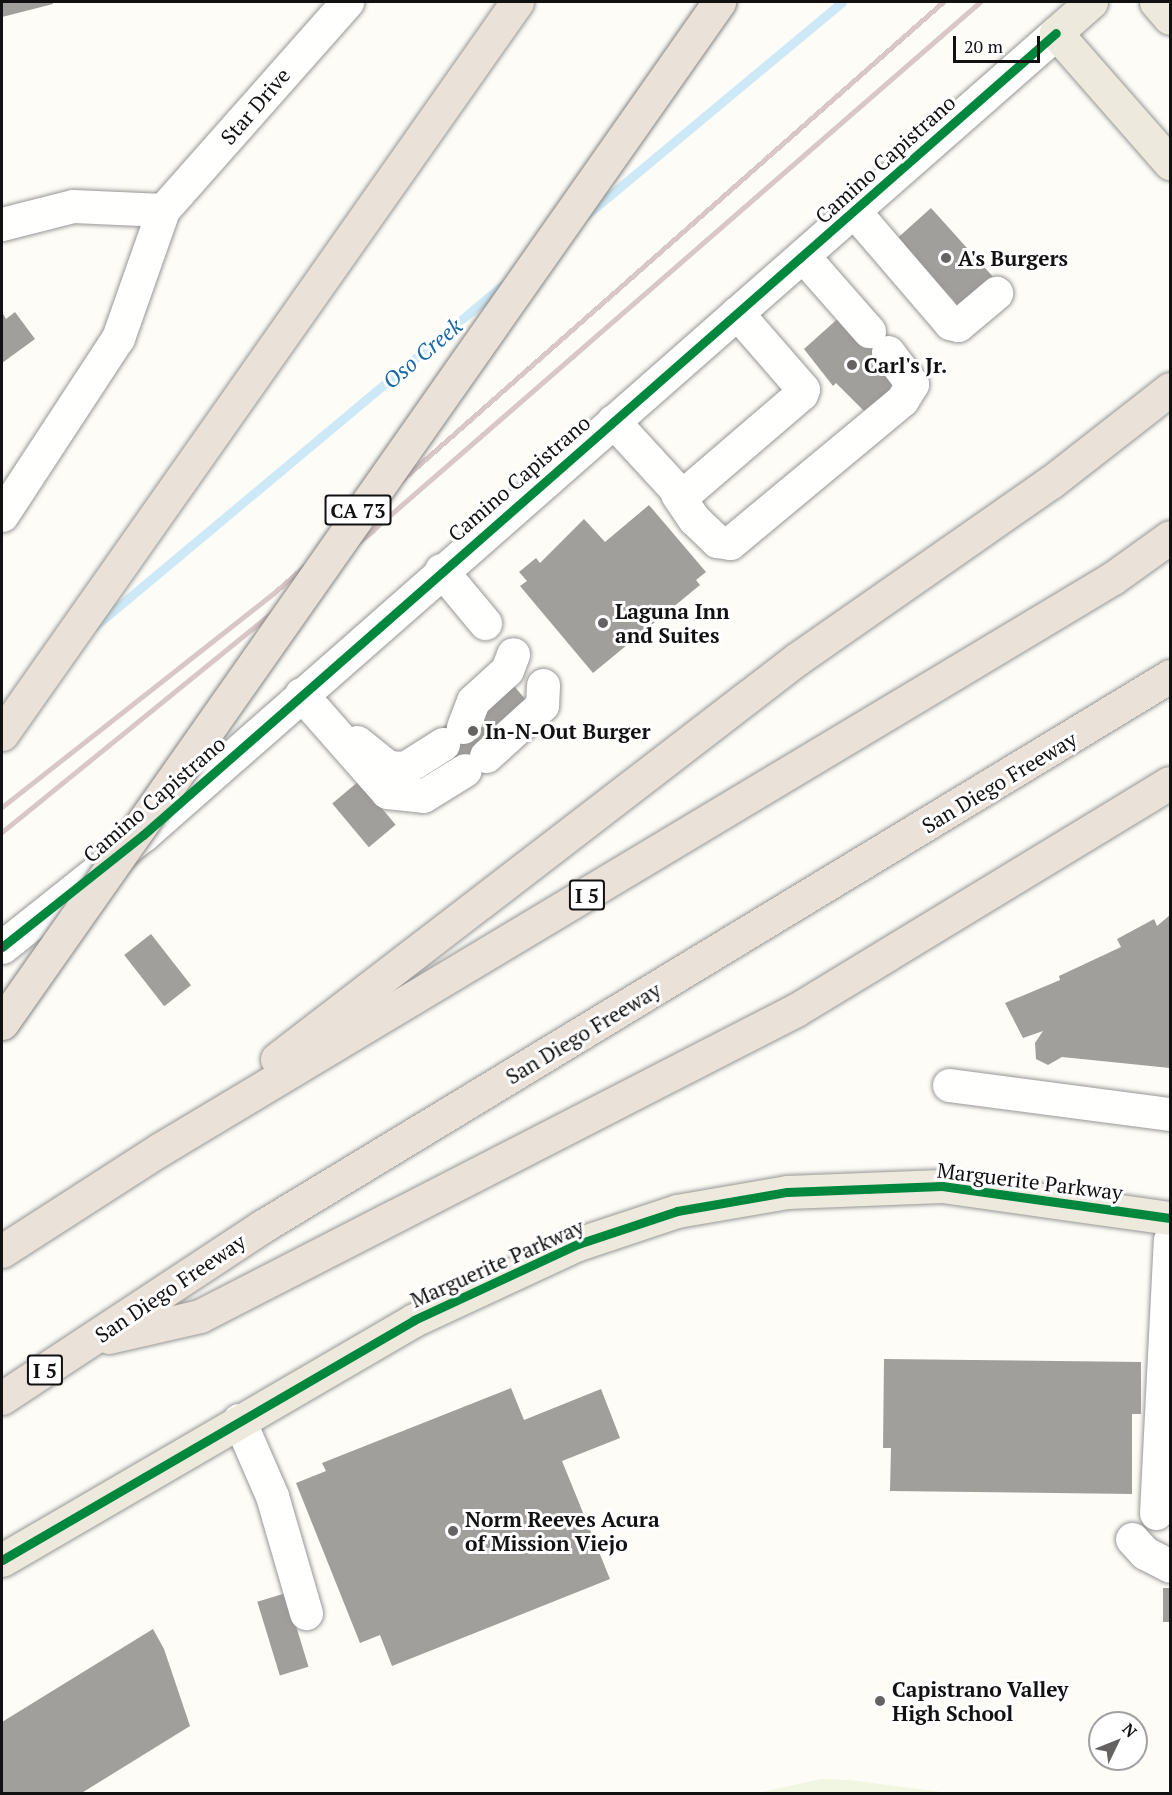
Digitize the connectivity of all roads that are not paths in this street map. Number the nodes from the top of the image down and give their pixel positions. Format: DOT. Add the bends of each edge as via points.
graph roads {
  1 [pos="347,2"];
  2 [pos="517,2"];
  3 [pos="719,2"];
  4 [pos="1090,2"];
  5 [pos="1156,2"];
  6 [pos="1170,18"];
  7 [pos="1056,33"];
  8 [pos="1170,163"];
  9 [pos="163,210"];
  10 [pos="854,211"];
  11 [pos="2,224"];
  12 [pos="803,256"];
  13 [pos="996,293"];
  14 [pos="737,313"];
  15 [pos="1170,389"];
  16 [pos="614,421"];
  17 [pos="677,494"];
  18 [pos="2,514"];
  19 [pos="1170,537"];
  20 [pos="441,570"];
  21 [pos="485,623"];
  22 [pos="513,654"];
  23 [pos="1170,676"];
  24 [pos="543,685"];
  25 [pos="301,694"];
  26 [pos="333,727"];
  27 [pos="2,734"];
  28 [pos="1170,783"];
  29 [pos="2,947"];
  30 [pos="2,1023"];
  31 [pos="949,1085"];
  32 [pos="1170,1114"];
  33 [pos="159,1150"];
  34 [pos="1170,1218"];
  35 [pos="1170,1240"];
  36 [pos="2,1251"];
  37 [pos="1168,1328"];
  38 [pos="88,1342"];
  39 [pos="2,1398"];
  40 [pos="239,1420"];
  41 [pos="1156,1514"];
  42 [pos="1132,1539"];
  43 [pos="2,1560"];
  44 [pos="1170,1566"];
  45 [pos="306,1613"];
  1 -- 9 [label="street, Star Drive"];
  2 -- 27 [label="highway"];
  3 -- 30 [label="highway, CA 73, bridge"];
  4 -- 7 [label="main road, Camino Capistrano"];
  5 -- 6 [label="main road"];
  7 -- 8 [label="main road"];
  7 -- 10 [label="street, Camino Capistrano"];
  9 -- 11 [label="street" via="73,206"];
  9 -- 18 [label="street" via="117,338"];
  10 -- 12 [label="street, Camino Capistrano"];
  10 -- 13 [label="street" via="950,323 958,325"];
  12 -- 14 [label="street, Camino Capistrano"];
  12 -- 17 [label="street" via="912,384 902,400 730,543 717,541 694,519"];
  14 -- 16 [label="street, Camino Capistrano"];
  14 -- 17 [label="street" via="803,388 682,496"];
  15 -- 33 [label="highway" via="1051,482 797,659"];
  16 -- 17 [label="street"];
  16 -- 20 [label="street, Camino Capistrano"];
  19 -- 33 [label="highway, I 5" via="1113,578"];
  20 -- 21 [label="street"];
  20 -- 25 [label="street, Camino Capistrano"];
  22 -- 26 [label="street" via="507,670 472,700 453,735 405,768 388,767"];
  23 -- 38 [label="highway, San Diego Freeway / I 5" via="263,1226"];
  24 -- 26 [label="street" via="542,705 476,763 423,796 387,792 349,754"];
  25 -- 26 [label="street"];
  25 -- 29 [label="street, Camino Capistrano" via="143,835"];
  28 -- 38 [label="highway" via="796,1010 201,1316"];
  31 -- 32 [label="street"];
  33 -- 36 [label="highway, I 5"];
  34 -- 40 [label="main road, Marguerite Parkway" via="942,1186 787,1192 677,1211 578,1244 414,1320"];
  35 -- 37 [label="street"];
  37 -- 41 [label="street"];
  38 -- 39 [label="highway, San Diego Freeway / I 5"];
  40 -- 43 [label="main road, Marguerite Parkway"];
  40 -- 45 [label="street" via="272,1496"];
  42 -- 44 [label="street" via="1145,1553"];
}
